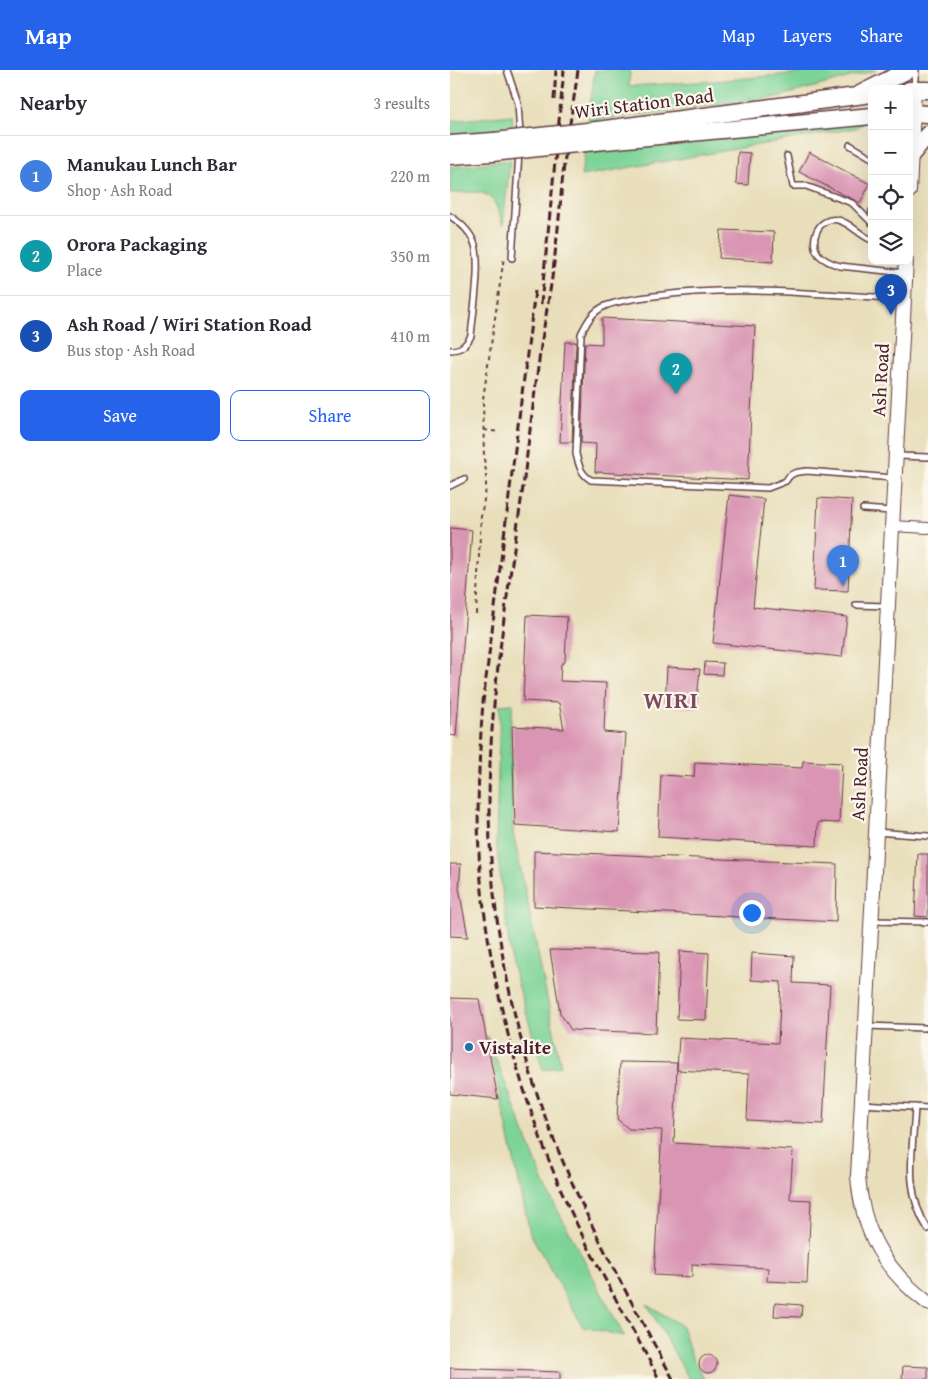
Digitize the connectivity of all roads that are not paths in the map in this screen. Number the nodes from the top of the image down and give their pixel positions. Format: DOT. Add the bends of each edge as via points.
graph roads {
  1 [pos="507,70"];
  2 [pos="908,70"];
  3 [pos="916,70"];
  4 [pos="917,90"];
  5 [pos="865,95"];
  6 [pos="917,113"];
  7 [pos="868,117"];
  8 [pos="928,134"];
  9 [pos="596,136"];
  10 [pos="913,136"];
  11 [pos="450,144"];
  12 [pos="850,145"];
  13 [pos="493,147"];
  14 [pos="913,151"];
  15 [pos="450,156"];
  16 [pos="787,156"];
  17 [pos="868,156"];
  18 [pos="450,216"];
  19 [pos="869,220"];
  20 [pos="868,238"];
  21 [pos="512,258"];
  22 [pos="905,267"];
  23 [pos="904,299"];
  24 [pos="450,350"];
  25 [pos="895,456"];
  26 [pos="928,457"];
  27 [pos="894,478"];
  28 [pos="464,479"];
  29 [pos="450,486"];
  30 [pos="863,509"];
  31 [pos="892,511"];
  32 [pos="892,526"];
  33 [pos="928,528"];
  34 [pos="856,605"];
  35 [pos="887,606"];
  36 [pos="876,832"];
  37 [pos="928,836"];
  38 [pos="871,921"];
  39 [pos="928,922"];
  40 [pos="866,1026"];
  41 [pos="925,1028"];
  42 [pos="862,1104"];
  43 [pos="915,1107"];
  44 [pos="928,1108"];
  45 [pos="928,1229"];
  46 [pos="928,1303"];
  1 -- 21 [label="lane" via="518,103 520,126"];
  2 -- 5 [label="main road, Wiri Station Road"];
  3 -- 4 [label="lane"];
  4 -- 6 [label="main road"];
  5 -- 9 [label="main road, Wiri Station Road"];
  6 -- 10 [label="main road"];
  7 -- 9 [label="main road, Wiri Station Road"];
  8 -- 14 [label="main road"];
  9 -- 13 [label="main road, Wiri Station Road, bridge"];
  11 -- 13 [label="main road, Wiri Station Road"];
  12 -- 17 [label="lane"];
  13 -- 15 [label="main road, Wiri Station Road"];
  16 -- 19 [label="lane" via="793,186 806,186 852,203"];
  18 -- 24 [label="lane" via="471,235 477,261 471,336 466,345"];
  20 -- 22 [label="lane" via="838,220 826,221 819,227 814,243 818,254 840,266"];
  22 -- 23 [label="main road, Ash Road"];
  23 -- 25 [label="main road, Ash Road"];
  23 -- 27 [label="lane" via="755,292 666,295 606,305 588,320 581,334 576,454 579,468 591,480 768,488 786,481 794,473 807,471"];
  25 -- 26 [label="lane"];
  25 -- 27 [label="main road, Ash Road"];
  27 -- 31 [label="main road, Ash Road"];
  28 -- 29 [label="lane"];
  30 -- 31 [label="lane"];
  31 -- 32 [label="main road, Ash Road"];
  32 -- 33 [label="street"];
  32 -- 35 [label="main road, Ash Road"];
  34 -- 35 [label="lane"];
  35 -- 36 [label="main road, Ash Road"];
  36 -- 37 [label="lane"];
  36 -- 38 [label="main road, Ash Road"];
  38 -- 39 [label="lane"];
  38 -- 40 [label="main road, Ash Road"];
  40 -- 41 [label="lane"];
  40 -- 42 [label="main road, Ash Road"];
  42 -- 43 [label="lane"];
  42 -- 46 [label="main road, Ash Road" via="858,1176 863,1211 883,1258 903,1283"];
  43 -- 44 [label="lane"];
  43 -- 45 [label="lane" via="911,1184 916,1205"];
}
